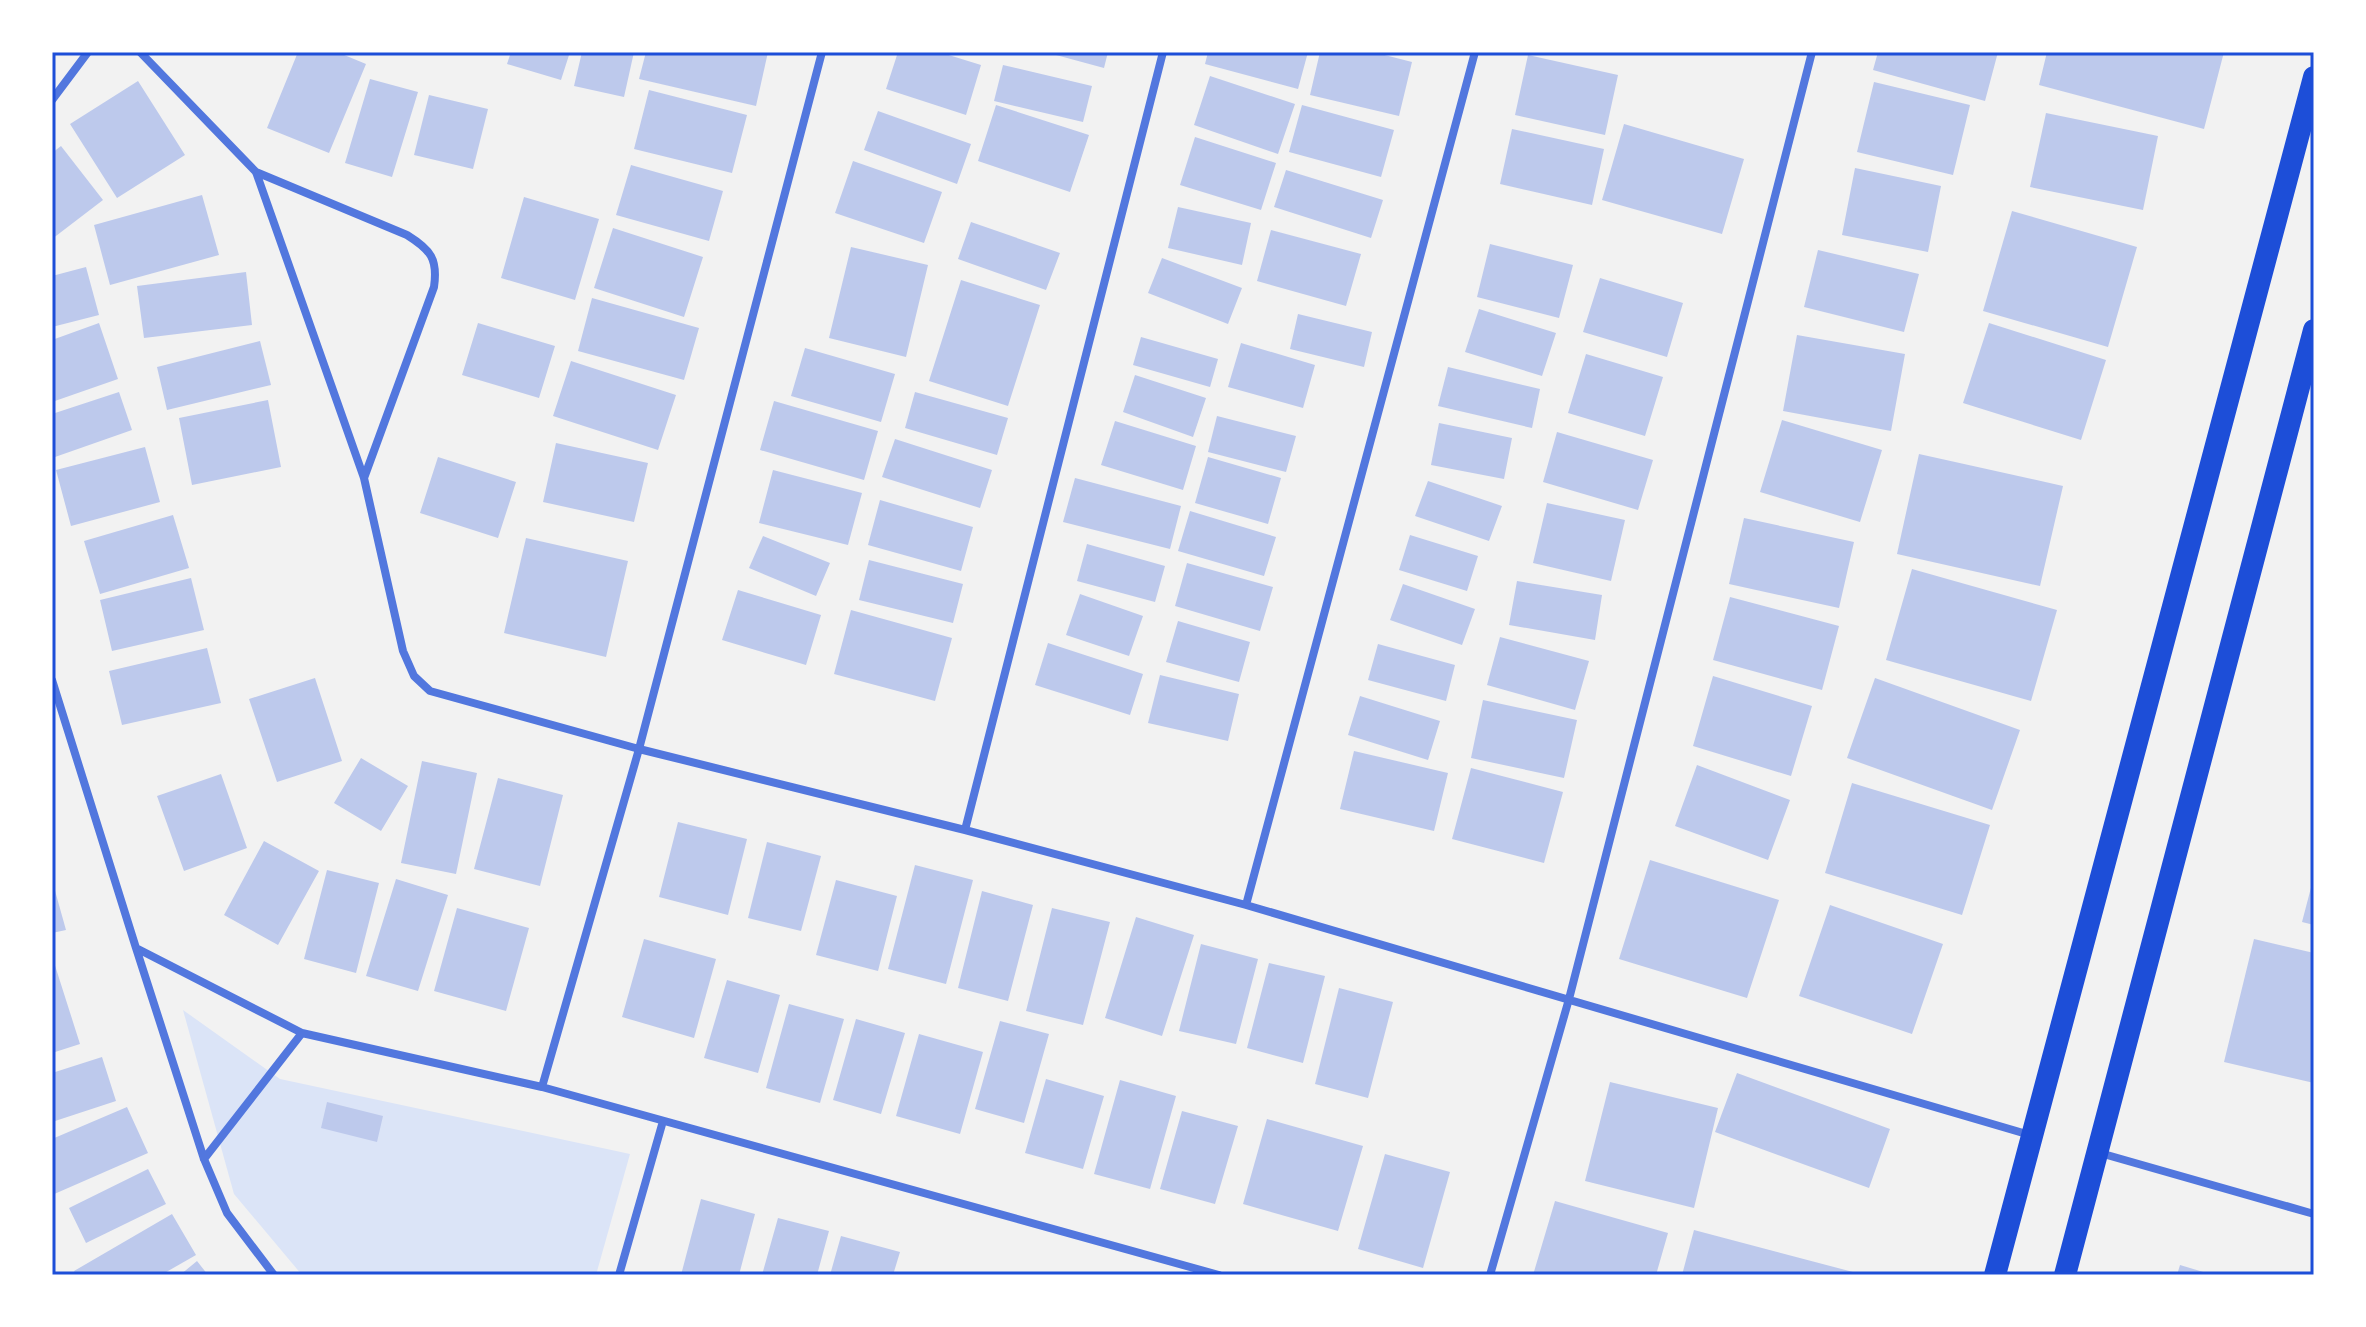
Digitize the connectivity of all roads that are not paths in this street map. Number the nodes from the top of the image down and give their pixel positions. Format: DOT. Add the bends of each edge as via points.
graph roads {
  1 [pos="88,52"];
  2 [pos="140,52"];
  3 [pos="822,52"];
  4 [pos="1163,52"];
  5 [pos="1475,52"];
  6 [pos="1812,52"];
  7 [pos="2314,77"];
  8 [pos="52,100"];
  9 [pos="256,172"];
  10 [pos="2314,330"];
  11 [pos="364,478"];
  12 [pos="52,680"];
  13 [pos="639,749"];
  14 [pos="965,830"];
  15 [pos="1246,905"];
  16 [pos="136,948"];
  17 [pos="1569,999"];
  18 [pos="302,1033"];
  19 [pos="542,1087"];
  20 [pos="663,1121"];
  21 [pos="2032,1136"];
  22 [pos="2100,1153"];
  23 [pos="204,1159"];
  24 [pos="2314,1214"];
  25 [pos="274,1275"];
  26 [pos="619,1275"];
  27 [pos="1219,1275"];
  28 [pos="1490,1275"];
  29 [pos="1995,1275"];
  30 [pos="2065,1275"];
  1 -- 8 [label="street"];
  2 -- 9 [label="street"];
  3 -- 13 [label="street"];
  4 -- 14 [label="street"];
  5 -- 15 [label="street"];
  6 -- 17 [label="street"];
  7 -- 21 [label="highway"];
  9 -- 11 [label="street"];
  9 -- 11 [label="street" via="407,235 429,249 437,267"];
  10 -- 22 [label="highway"];
  11 -- 13 [label="street" via="403,651 414,676 430,691"];
  12 -- 16 [label="street"];
  13 -- 14 [label="street"];
  13 -- 19 [label="street"];
  14 -- 15 [label="street"];
  15 -- 17 [label="street"];
  16 -- 18 [label="street"];
  16 -- 23 [label="street"];
  17 -- 21 [label="street"];
  17 -- 28 [label="street"];
  18 -- 19 [label="street"];
  18 -- 23 [label="street"];
  19 -- 20 [label="street"];
  20 -- 26 [label="street"];
  20 -- 27 [label="street"];
  21 -- 29 [label="highway"];
  22 -- 24 [label="street"];
  22 -- 30 [label="highway"];
  23 -- 25 [label="street" via="227,1213"];
}
